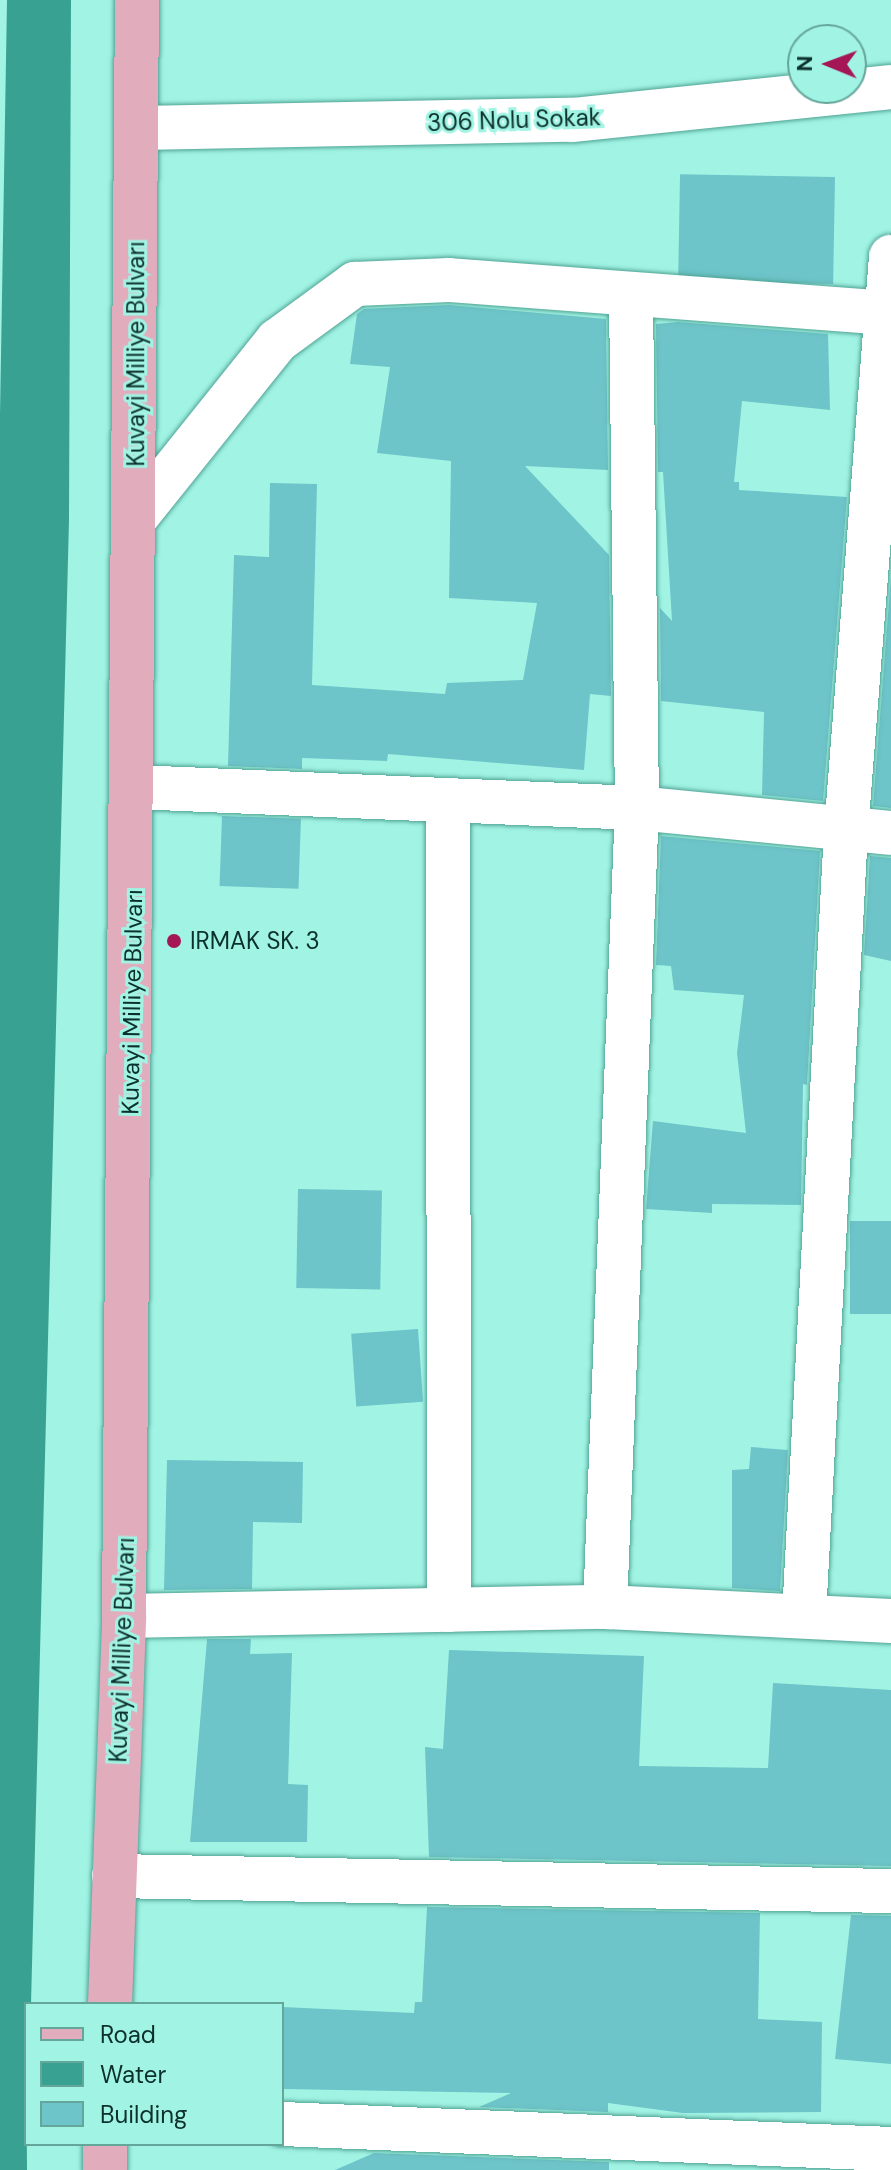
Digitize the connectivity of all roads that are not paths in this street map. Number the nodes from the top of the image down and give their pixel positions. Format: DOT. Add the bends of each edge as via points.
graph roads {
  1 [pos="137,0"];
  2 [pos="891,87"];
  3 [pos="136,128"];
  4 [pos="891,257"];
  5 [pos="631,294"];
  6 [pos="883,313"];
  7 [pos="136,517"];
  8 [pos="134,787"];
  9 [pos="448,801"];
  10 [pos="637,808"];
  11 [pos="846,831"];
  12 [pos="891,833"];
  13 [pos="605,1607"];
  14 [pos="449,1610"];
  15 [pos="124,1616"];
  16 [pos="804,1616"];
  17 [pos="891,1621"];
  18 [pos="114,1876"];
  19 [pos="891,1891"];
  20 [pos="110,2002"];
  21 [pos="284,2124"];
  22 [pos="105,2146"];
  23 [pos="891,2149"];
  24 [pos="448,2151"];
  25 [pos="105,2170"];
  1 -- 3 [label="main road, Kuvayi Milliye Bulvarı"];
  2 -- 3 [label="street, 306 Nolu Sokak" via="572,120"];
  3 -- 7 [label="main road, Kuvayi Milliye Bulvarı"];
  4 -- 6 [label="street"];
  5 -- 6 [label="street"];
  5 -- 7 [label="street" via="449,280 355,284 277,341"];
  5 -- 10 [label="street"];
  6 -- 11 [label="street"];
  7 -- 8 [label="main road, Kuvayi Milliye Bulvarı"];
  8 -- 9 [label="street"];
  8 -- 15 [label="main road, Kuvayi Milliye Bulvarı"];
  9 -- 10 [label="street"];
  9 -- 14 [label="street"];
  10 -- 11 [label="street"];
  10 -- 13 [label="street"];
  11 -- 12 [label="street"];
  11 -- 16 [label="street"];
  13 -- 14 [label="street"];
  13 -- 16 [label="street"];
  14 -- 15 [label="street"];
  15 -- 18 [label="main road, Kuvayi Milliye Bulvarı"];
  16 -- 17 [label="street"];
  18 -- 19 [label="street"];
  18 -- 20 [label="main road, Kuvayi Milliye Bulvarı"];
  21 -- 24 [label="street"];
  22 -- 25 [label="main road"];
  23 -- 24 [label="street"];
}
